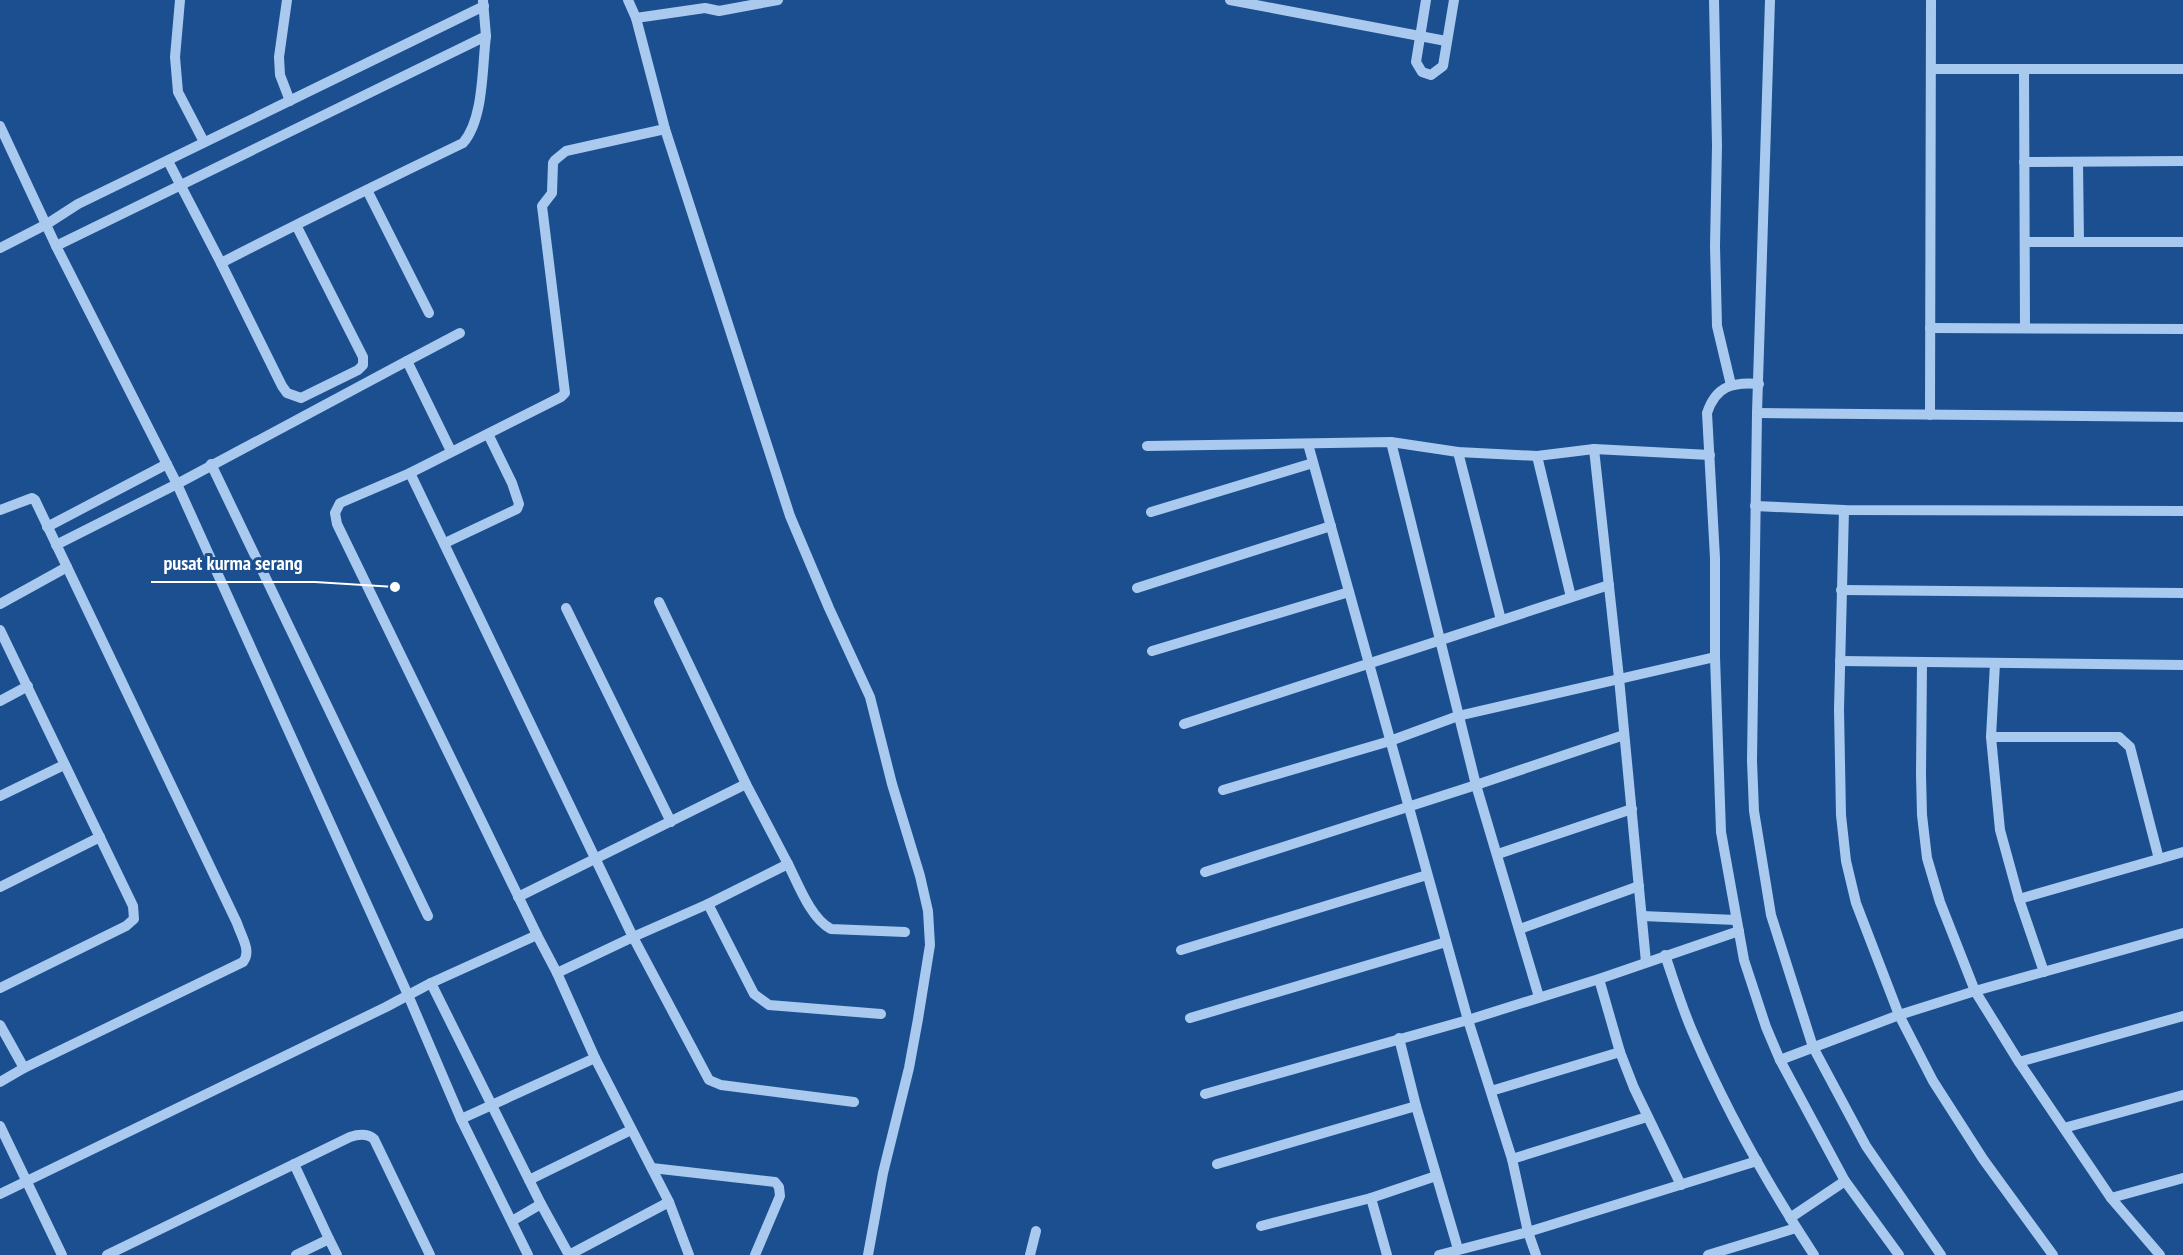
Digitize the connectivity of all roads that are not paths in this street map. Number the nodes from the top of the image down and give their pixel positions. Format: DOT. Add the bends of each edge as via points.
graph roads {
  1 [pos="180,0"];
  2 [pos="628,0"];
  3 [pos="778,0"];
  4 [pos="1230,0"];
  5 [pos="1426,0"];
  6 [pos="1454,0"];
  7 [pos="1714,0"];
  8 [pos="1770,0"];
  9 [pos="1931,0"];
  10 [pos="289,2"];
  11 [pos="483,3"];
  12 [pos="636,18"];
  13 [pos="1420,35"];
  14 [pos="486,36"];
  15 [pos="1446,41"];
  16 [pos="1931,69"];
  17 [pos="2024,69"];
  18 [pos="2183,69"];
  19 [pos="290,101"];
  20 [pos="0,126"];
  21 [pos="665,129"];
  22 [pos="204,141"];
  23 [pos="168,161"];
  24 [pos="2183,161"];
  25 [pos="2024,162"];
  26 [pos="2078,162"];
  27 [pos="181,184"];
  28 [pos="366,190"];
  29 [pos="47,224"];
  30 [pos="297,225"];
  31 [pos="2025,242"];
  32 [pos="2079,242"];
  33 [pos="2183,242"];
  34 [pos="56,246"];
  35 [pos="0,248"];
  36 [pos="221,263"];
  37 [pos="429,312"];
  38 [pos="1930,328"];
  39 [pos="2025,328"];
  40 [pos="2183,329"];
  41 [pos="460,333"];
  42 [pos="407,361"];
  43 [pos="1759,384"];
  44 [pos="1726,387"];
  45 [pos="1757,413"];
  46 [pos="1930,415"];
  47 [pos="2183,417"];
  48 [pos="488,434"];
  49 [pos="1391,442"];
  50 [pos="1308,444"];
  51 [pos="1147,446"];
  52 [pos="1594,449"];
  53 [pos="451,451"];
  54 [pos="1458,452"];
  55 [pos="1537,456"];
  56 [pos="1710,456"];
  57 [pos="1313,463"];
  58 [pos="167,464"];
  59 [pos="212,464"];
  60 [pos="410,473"];
  61 [pos="177,484"];
  62 [pos="1755,506"];
  63 [pos="0,510"];
  64 [pos="1844,510"];
  65 [pos="2183,511"];
  66 [pos="1151,512"];
  67 [pos="1331,526"];
  68 [pos="47,527"];
  69 [pos="445,543"];
  70 [pos="56,545"];
  71 [pos="67,567"];
  72 [pos="1609,585"];
  73 [pos="1137,588"];
  74 [pos="1841,590"];
  75 [pos="1349,592"];
  76 [pos="2183,593"];
  77 [pos="1571,597"];
  78 [pos="659,602"];
  79 [pos="0,604"];
  80 [pos="566,608"];
  81 [pos="1501,620"];
  82 [pos="0,630"];
  83 [pos="1152,651"];
  84 [pos="1715,657"];
  85 [pos="1840,661"];
  86 [pos="1922,662"];
  87 [pos="1995,663"];
  88 [pos="2183,665"];
  89 [pos="1619,678"];
  90 [pos="28,686"];
  91 [pos="0,701"];
  92 [pos="1458,716"];
  93 [pos="1184,724"];
  94 [pos="1624,735"];
  95 [pos="1991,737"];
  96 [pos="1389,741"];
  97 [pos="64,765"];
  98 [pos="746,784"];
  99 [pos="1476,785"];
  100 [pos="1223,789"];
  101 [pos="0,796"];
  102 [pos="1408,808"];
  103 [pos="1632,809"];
  104 [pos="671,822"];
  105 [pos="100,837"];
  106 [pos="2183,852"];
  107 [pos="1498,854"];
  108 [pos="595,859"];
  109 [pos="2159,859"];
  110 [pos="788,864"];
  111 [pos="1205,872"];
  112 [pos="1427,875"];
  113 [pos="1639,886"];
  114 [pos="0,887"];
  115 [pos="518,897"];
  116 [pos="2019,899"];
  117 [pos="708,904"];
  118 [pos="428,916"];
  119 [pos="1642,916"];
  120 [pos="1737,926"];
  121 [pos="1520,929"];
  122 [pos="905,932"];
  123 [pos="2183,933"];
  124 [pos="537,935"];
  125 [pos="633,937"];
  126 [pos="1446,942"];
  127 [pos="1181,950"];
  128 [pos="1665,955"];
  129 [pos="1646,962"];
  130 [pos="2044,972"];
  131 [pos="557,973"];
  132 [pos="1599,979"];
  133 [pos="430,983"];
  134 [pos="0,988"];
  135 [pos="1975,991"];
  136 [pos="408,995"];
  137 [pos="1539,997"];
  138 [pos="881,1014"];
  139 [pos="1899,1015"];
  140 [pos="2183,1016"];
  141 [pos="1191,1018"];
  142 [pos="1468,1020"];
  143 [pos="0,1025"];
  144 [pos="1399,1038"];
  145 [pos="1809,1049"];
  146 [pos="1620,1052"];
  147 [pos="595,1058"];
  148 [pos="1784,1059"];
  149 [pos="2019,1062"];
  150 [pos="24,1068"];
  151 [pos="0,1082"];
  152 [pos="1491,1091"];
  153 [pos="1205,1094"];
  154 [pos="2183,1095"];
  155 [pos="854,1102"];
  156 [pos="491,1104"];
  157 [pos="1416,1106"];
  158 [pos="1647,1116"];
  159 [pos="461,1119"];
  160 [pos="0,1126"];
  161 [pos="2064,1128"];
  162 [pos="631,1130"];
  163 [pos="1512,1159"];
  164 [pos="1757,1161"];
  165 [pos="294,1164"];
  166 [pos="1217,1164"];
  167 [pos="652,1168"];
  168 [pos="1436,1176"];
  169 [pos="2183,1178"];
  170 [pos="529,1180"];
  171 [pos="1845,1181"];
  172 [pos="26,1182"];
  173 [pos="1681,1185"];
  174 [pos="0,1194"];
  175 [pos="1371,1198"];
  176 [pos="2111,1198"];
  177 [pos="669,1202"];
  178 [pos="541,1204"];
  179 [pos="1790,1218"];
  180 [pos="512,1221"];
  181 [pos="1261,1227"];
  182 [pos="1796,1228"];
  183 [pos="1036,1231"];
  184 [pos="1528,1232"];
  185 [pos="329,1239"];
  186 [pos="1458,1249"];
  187 [pos="110,1254"];
  188 [pos="62,1255"];
  189 [pos="296,1255"];
  190 [pos="337,1255"];
  191 [pos="430,1255"];
  192 [pos="528,1255"];
  193 [pos="569,1255"];
  194 [pos="690,1255"];
  195 [pos="756,1255"];
  196 [pos="868,1255"];
  197 [pos="1030,1255"];
  198 [pos="1387,1255"];
  199 [pos="1439,1255"];
  200 [pos="1536,1255"];
  201 [pos="1708,1255"];
  202 [pos="1814,1255"];
  203 [pos="1899,1255"];
  204 [pos="1941,1255"];
  205 [pos="2053,1255"];
  206 [pos="2160,1255"];
  1 -- 22 [label="street" via="175,57 178,92"];
  2 -- 12 [label="street"];
  3 -- 12 [label="street" via="719,11 705,8"];
  4 -- 13 [label="street"];
  5 -- 13 [label="street"];
  6 -- 15 [label="street"];
  7 -- 44 [label="street" via="1717,326"];
  8 -- 43 [label="street"];
  9 -- 16 [label="street"];
  10 -- 19 [label="street" via="279,57 280,75"];
  11 -- 14 [label="street"];
  11 -- 19 [label="street"];
  12 -- 21 [label="street"];
  13 -- 15 [label="street"];
  13 -- 15 [label="street" via="1416,64 1426,74 1436,73 1443,66"];
  14 -- 27 [label="street"];
  14 -- 28 [label="street" via="478,113 471,134 463,143"];
  16 -- 17 [label="street"];
  16 -- 38 [label="street"];
  17 -- 18 [label="street"];
  17 -- 25 [label="street"];
  19 -- 22 [label="street"];
  20 -- 29 [label="street"];
  21 -- 48 [label="street" via="566,151 555,160 552,193 543,203 542,212 565,393 557,401"];
  21 -- 196 [label="street" via="790,516 870,697 928,911 930,945 918,1019"];
  22 -- 23 [label="street"];
  23 -- 27 [label="street"];
  23 -- 29 [label="street" via="78,204"];
  24 -- 26 [label="street"];
  25 -- 26 [label="street"];
  25 -- 31 [label="street"];
  26 -- 32 [label="street"];
  27 -- 34 [label="street"];
  27 -- 36 [label="street"];
  28 -- 30 [label="street"];
  28 -- 37 [label="street"];
  29 -- 34 [label="street"];
  29 -- 35 [label="street"];
  30 -- 36 [label="street"];
  30 -- 36 [label="street" via="363,357 358,370 301,398 287,393"];
  31 -- 32 [label="street"];
  31 -- 39 [label="street"];
  32 -- 33 [label="street"];
  34 -- 58 [label="street"];
  38 -- 39 [label="street"];
  38 -- 46 [label="street"];
  39 -- 40 [label="street"];
  41 -- 42 [label="street"];
  42 -- 53 [label="street"];
  42 -- 59 [label="street"];
  43 -- 44 [label="street"];
  43 -- 45 [label="street"];
  44 -- 56 [label="street" via="1711,402 1707,413"];
  45 -- 46 [label="street"];
  45 -- 62 [label="street"];
  46 -- 47 [label="street"];
  48 -- 53 [label="street"];
  48 -- 69 [label="street" via="519,504 517,509"];
  49 -- 50 [label="street"];
  49 -- 54 [label="street"];
  49 -- 92 [label="street"];
  50 -- 51 [label="street"];
  50 -- 57 [label="street"];
  52 -- 55 [label="street"];
  52 -- 56 [label="street"];
  52 -- 72 [label="street"];
  53 -- 60 [label="street"];
  54 -- 55 [label="street"];
  54 -- 81 [label="street"];
  55 -- 77 [label="street"];
  56 -- 84 [label="street"];
  57 -- 66 [label="street"];
  57 -- 67 [label="street"];
  58 -- 61 [label="street"];
  58 -- 68 [label="street"];
  59 -- 61 [label="street"];
  59 -- 118 [label="street"];
  60 -- 69 [label="street"];
  60 -- 115 [label="street" via="340,504 335,513 337,524"];
  61 -- 70 [label="street"];
  61 -- 136 [label="street"];
  62 -- 64 [label="street"];
  62 -- 145 [label="street" via="1754,811 1771,915"];
  63 -- 68 [label="street" via="32,498"];
  64 -- 65 [label="street"];
  64 -- 74 [label="street"];
  67 -- 73 [label="street"];
  67 -- 75 [label="street"];
  68 -- 70 [label="street"];
  69 -- 108 [label="street"];
  70 -- 71 [label="street"];
  71 -- 79 [label="street"];
  71 -- 150 [label="street" via="237,923 247,957"];
  72 -- 77 [label="street"];
  72 -- 89 [label="street"];
  74 -- 76 [label="street"];
  74 -- 85 [label="street"];
  75 -- 83 [label="street"];
  75 -- 96 [label="street"];
  77 -- 81 [label="street"];
  78 -- 98 [label="street"];
  80 -- 104 [label="street"];
  81 -- 93 [label="street"];
  82 -- 90 [label="street"];
  84 -- 89 [label="street"];
  84 -- 120 [label="street" via="1721,832"];
  85 -- 86 [label="street"];
  85 -- 139 [label="street" via="1841,815 1846,861 1856,903"];
  86 -- 87 [label="street"];
  86 -- 135 [label="street" via="1922,795 1928,858 1940,902"];
  87 -- 88 [label="street"];
  87 -- 95 [label="street"];
  89 -- 92 [label="street"];
  89 -- 94 [label="street"];
  90 -- 91 [label="street"];
  90 -- 97 [label="street"];
  92 -- 96 [label="street"];
  92 -- 99 [label="street"];
  94 -- 99 [label="street"];
  94 -- 103 [label="street"];
  95 -- 109 [label="street" via="2119,737 2126,741"];
  95 -- 116 [label="street" via="2000,830"];
  96 -- 100 [label="street"];
  96 -- 102 [label="street"];
  97 -- 101 [label="street"];
  97 -- 105 [label="street"];
  98 -- 104 [label="street"];
  98 -- 110 [label="street"];
  99 -- 102 [label="street"];
  99 -- 107 [label="street"];
  102 -- 111 [label="street"];
  102 -- 112 [label="street"];
  103 -- 107 [label="street"];
  103 -- 113 [label="street"];
  104 -- 108 [label="street"];
  105 -- 114 [label="street"];
  105 -- 134 [label="street" via="133,906 134,919"];
  106 -- 109 [label="street"];
  107 -- 121 [label="street"];
  108 -- 115 [label="street"];
  108 -- 125 [label="street"];
  109 -- 116 [label="street"];
  110 -- 117 [label="street"];
  110 -- 122 [label="street" via="816,918 826,927"];
  112 -- 126 [label="street"];
  112 -- 127 [label="street"];
  113 -- 119 [label="street"];
  113 -- 121 [label="street"];
  115 -- 124 [label="street"];
  116 -- 130 [label="street"];
  117 -- 125 [label="street"];
  117 -- 138 [label="street" via="760,1000 769,1005"];
  119 -- 120 [label="street"];
  119 -- 129 [label="street"];
  120 -- 128 [label="street"];
  120 -- 148 [label="street" via="1753,989"];
  121 -- 137 [label="street"];
  123 -- 130 [label="street"];
  124 -- 131 [label="street"];
  124 -- 133 [label="street"];
  125 -- 131 [label="street"];
  125 -- 155 [label="street" via="709,1080 721,1085"];
  126 -- 141 [label="street"];
  126 -- 142 [label="street"];
  128 -- 129 [label="street"];
  128 -- 164 [label="street" via="1692,1032"];
  129 -- 132 [label="street"];
  130 -- 135 [label="street"];
  131 -- 147 [label="street"];
  132 -- 137 [label="street"];
  132 -- 146 [label="street"];
  133 -- 136 [label="street"];
  133 -- 156 [label="street"];
  135 -- 139 [label="street"];
  135 -- 149 [label="street"];
  136 -- 159 [label="street"];
  136 -- 172 [label="street"];
  137 -- 142 [label="street"];
  139 -- 145 [label="street"];
  139 -- 205 [label="street" via="1933,1081"];
  140 -- 149 [label="street"];
  142 -- 144 [label="street"];
  142 -- 152 [label="street"];
  143 -- 150 [label="street"];
  144 -- 153 [label="street"];
  144 -- 157 [label="street"];
  145 -- 148 [label="street"];
  145 -- 204 [label="street" via="1866,1146"];
  146 -- 152 [label="street"];
  146 -- 158 [label="street"];
  147 -- 156 [label="street"];
  147 -- 162 [label="street"];
  148 -- 171 [label="street"];
  149 -- 161 [label="street"];
  150 -- 151 [label="street"];
  152 -- 163 [label="street"];
  154 -- 161 [label="street"];
  156 -- 159 [label="street"];
  156 -- 170 [label="street"];
  157 -- 166 [label="street"];
  157 -- 168 [label="street"];
  158 -- 163 [label="street"];
  158 -- 173 [label="street"];
  159 -- 180 [label="street"];
  160 -- 172 [label="street"];
  161 -- 176 [label="street"];
  162 -- 167 [label="street"];
  162 -- 170 [label="street"];
  163 -- 184 [label="street"];
  164 -- 173 [label="street"];
  164 -- 179 [label="street"];
  165 -- 185 [label="street"];
  165 -- 187 [label="street"];
  165 -- 191 [label="street" via="357,1134 370,1135"];
  167 -- 177 [label="street"];
  167 -- 195 [label="street" via="775,1182 780,1196"];
  168 -- 175 [label="street"];
  168 -- 186 [label="street"];
  169 -- 176 [label="street"];
  170 -- 178 [label="street"];
  171 -- 179 [label="street"];
  171 -- 203 [label="street"];
  172 -- 174 [label="street"];
  172 -- 188 [label="street"];
  173 -- 184 [label="street"];
  175 -- 181 [label="street"];
  175 -- 198 [label="street"];
  176 -- 206 [label="street"];
  177 -- 193 [label="street"];
  177 -- 194 [label="street"];
  178 -- 180 [label="street"];
  178 -- 193 [label="street"];
  179 -- 182 [label="street"];
  180 -- 192 [label="street"];
  182 -- 201 [label="street"];
  182 -- 202 [label="street"];
  183 -- 197 [label="street"];
  184 -- 186 [label="street"];
  184 -- 200 [label="street"];
  185 -- 189 [label="street"];
  185 -- 190 [label="street"];
  186 -- 199 [label="street"];
}
